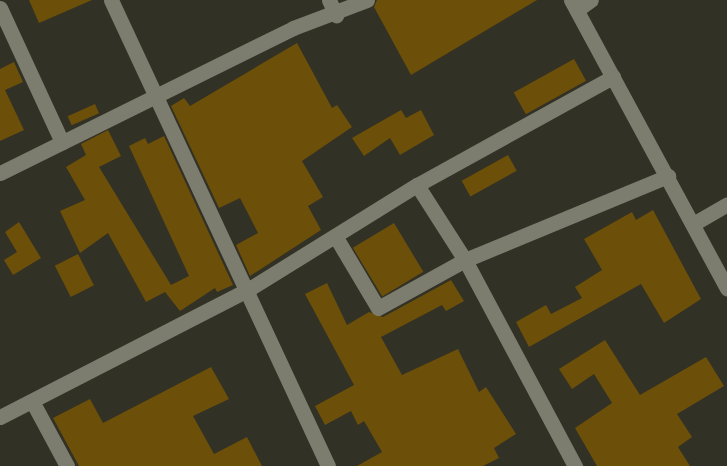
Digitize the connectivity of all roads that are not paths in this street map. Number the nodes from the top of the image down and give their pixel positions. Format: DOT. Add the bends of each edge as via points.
graph roads {
  1 [pos="111,0"];
  2 [pos="329,0"];
  3 [pos="366,0"];
  4 [pos="591,0"];
  5 [pos="574,5"];
  6 [pos="0,8"];
  7 [pos="336,15"];
  8 [pos="613,77"];
  9 [pos="153,96"];
  10 [pos="62,142"];
  11 [pos="0,173"];
  12 [pos="668,176"];
  13 [pos="417,185"];
  14 [pos="727,204"];
  15 [pos="693,224"];
  16 [pos="337,239"];
  17 [pos="465,260"];
  18 [pos="249,289"];
  19 [pos="727,289"];
  20 [pos="32,401"];
  21 [pos="1,414"];
  22 [pos="67,466"];
  23 [pos="328,466"];
  24 [pos="575,466"];
  1 -- 9 [label="street"];
  2 -- 7 [label="street"];
  3 -- 7 [label="street"];
  4 -- 5 [label="street"];
  5 -- 8 [label="street"];
  6 -- 10 [label="street"];
  7 -- 9 [label="street" via="293,28"];
  8 -- 12 [label="street"];
  8 -- 13 [label="street"];
  9 -- 10 [label="street"];
  9 -- 18 [label="street"];
  10 -- 11 [label="street"];
  12 -- 15 [label="street"];
  12 -- 17 [label="street"];
  13 -- 16 [label="street"];
  13 -- 17 [label="street"];
  14 -- 15 [label="street"];
  15 -- 19 [label="street"];
  16 -- 17 [label="street" via="378,308"];
  16 -- 18 [label="street"];
  17 -- 24 [label="street"];
  18 -- 20 [label="street"];
  18 -- 23 [label="street"];
  20 -- 21 [label="street"];
  20 -- 22 [label="street"];
}
